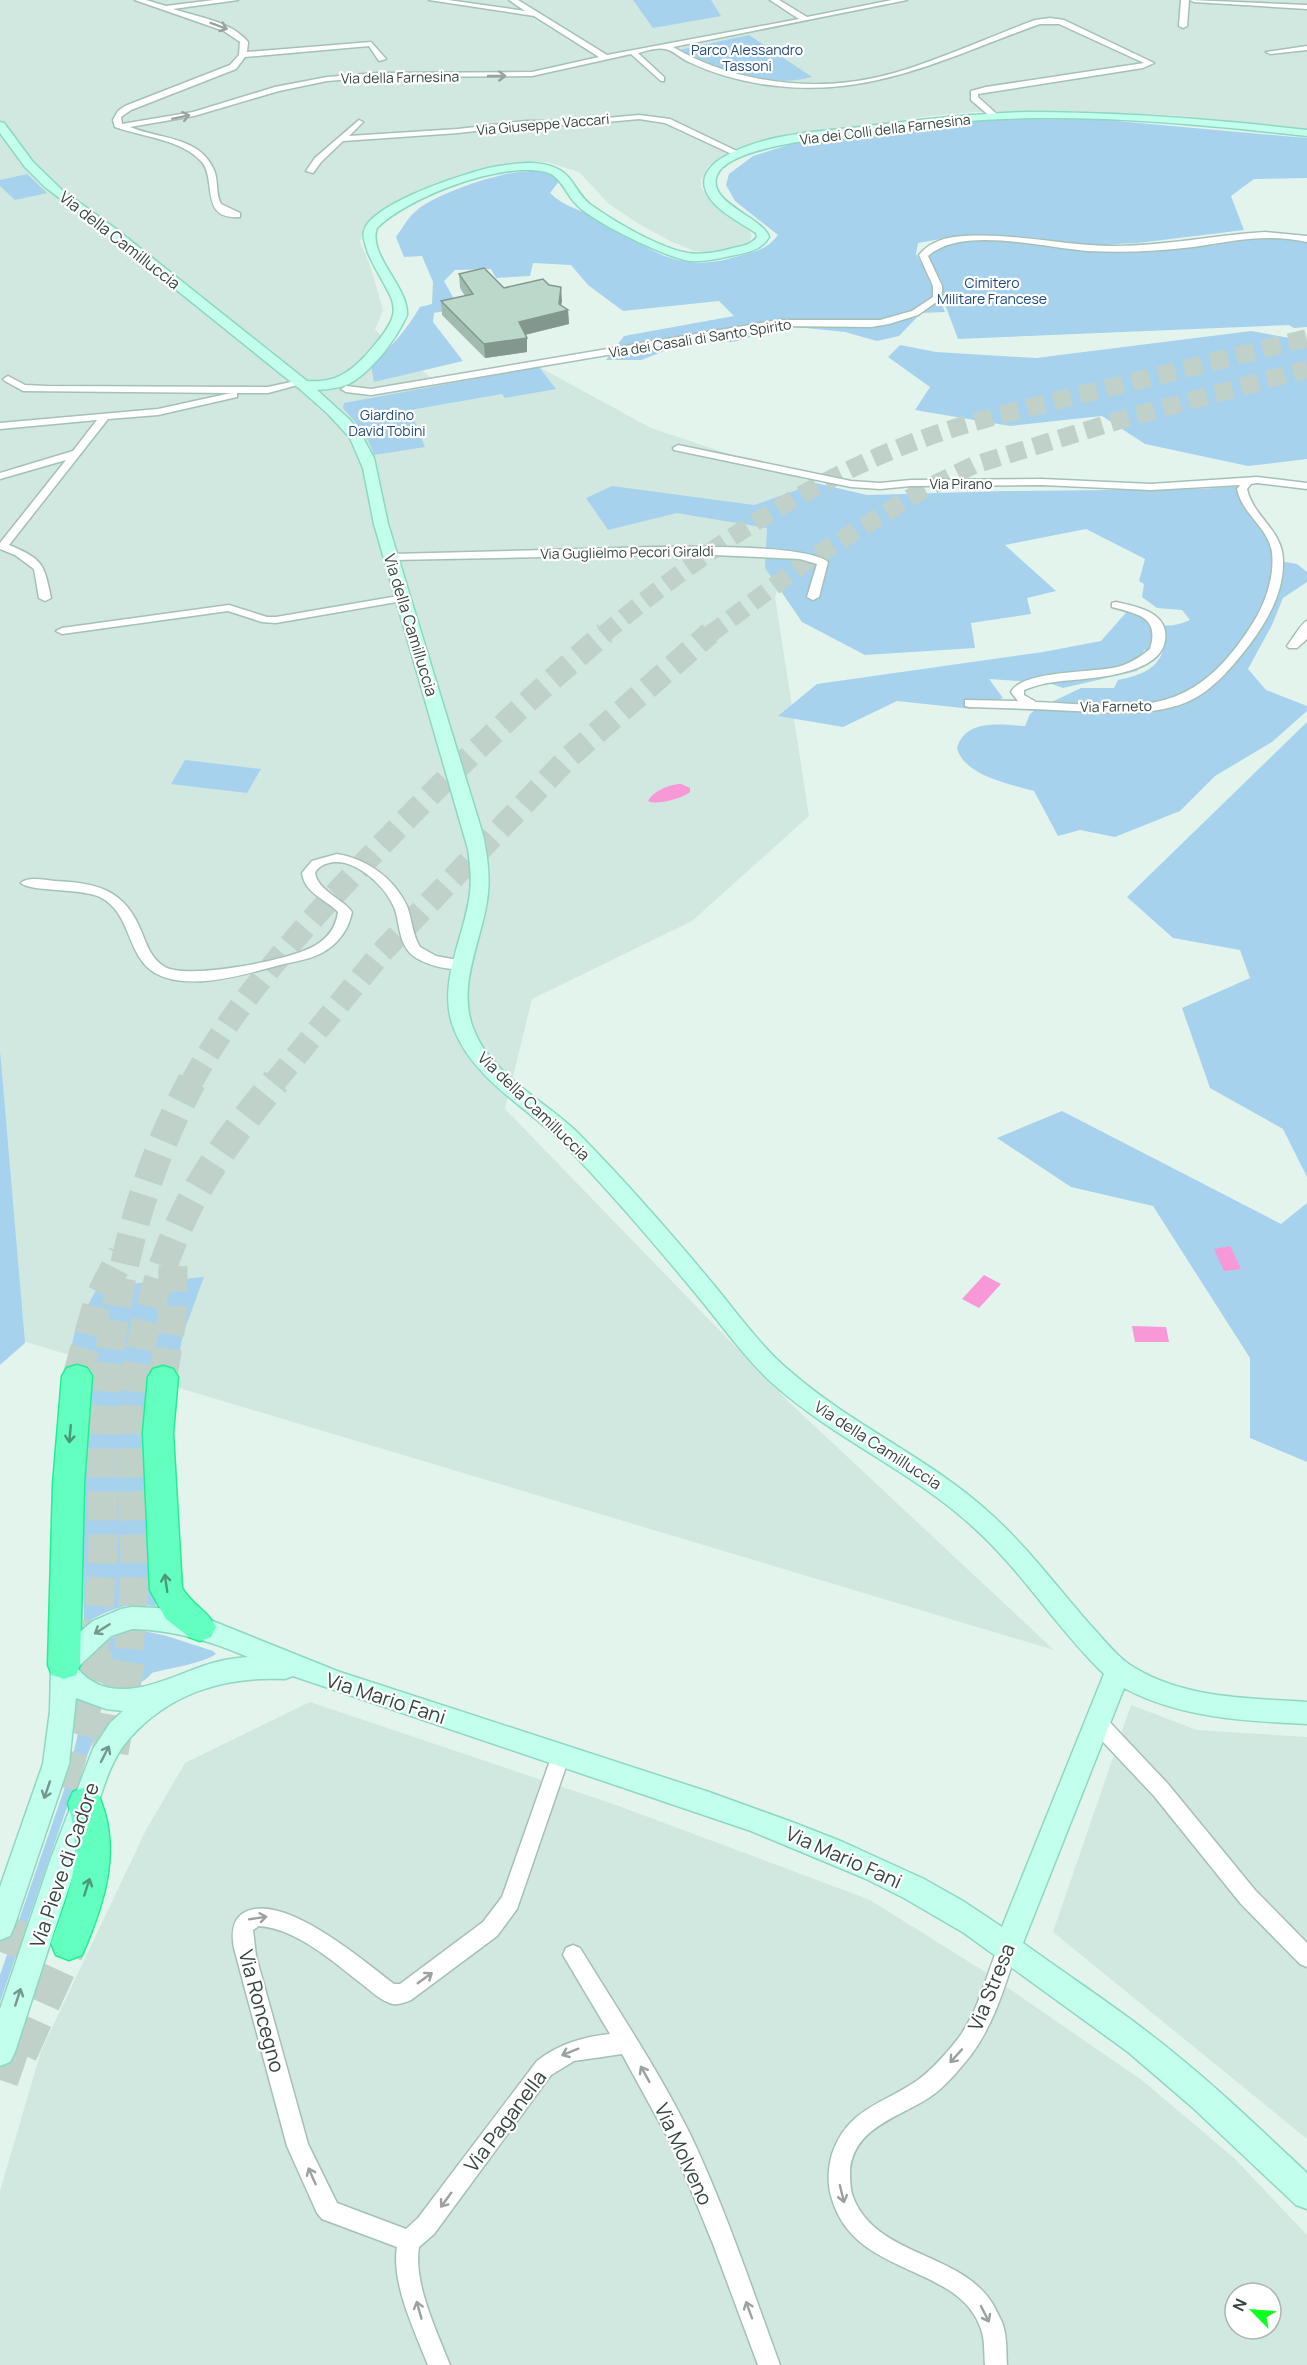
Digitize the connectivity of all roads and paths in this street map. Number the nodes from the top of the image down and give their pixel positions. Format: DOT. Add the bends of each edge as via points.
graph roads {
  1 [pos="139,0"];
  2 [pos="234,0"];
  3 [pos="433,0"];
  4 [pos="513,0"];
  5 [pos="774,0"];
  6 [pos="903,0"];
  7 [pos="1185,0"];
  8 [pos="1194,0"];
  9 [pos="1307,7"];
  10 [pos="163,8"];
  11 [pos="536,14"];
  12 [pos="805,19"];
  13 [pos="1183,26"];
  14 [pos="666,46"];
  15 [pos="1307,48"];
  16 [pos="633,52"];
  17 [pos="1270,52"];
  18 [pos="243,56"];
  19 [pos="382,59"];
  20 [pos="608,59"];
  21 [pos="661,79"];
  22 [pos="995,116"];
  23 [pos="359,122"];
  24 [pos="0,125"];
  25 [pos="123,126"];
  26 [pos="1307,133"];
  27 [pos="340,139"];
  28 [pos="739,154"];
  29 [pos="310,171"];
  30 [pos="237,215"];
  31 [pos="1307,239"];
  32 [pos="8,379"];
  33 [pos="301,384"];
  34 [pos="347,384"];
  35 [pos="254,390"];
  36 [pos="333,412"];
  37 [pos="105,416"];
  38 [pos="0,426"];
  39 [pos="678,448"];
  40 [pos="74,454"];
  41 [pos="0,476"];
  42 [pos="1247,482"];
  43 [pos="1307,486"];
  44 [pos="1,546"];
  45 [pos="392,557"];
  46 [pos="813,597"];
  47 [pos="45,598"];
  48 [pos="404,598"];
  49 [pos="1116,605"];
  50 [pos="62,631"];
  51 [pos="1306,632"];
  52 [pos="1293,646"];
  53 [pos="969,703"];
  54 [pos="1033,705"];
  55 [pos="27,883"];
  56 [pos="463,965"];
  57 [pos="77,1376"];
  58 [pos="162,1377"];
  59 [pos="200,1627"];
  60 [pos="232,1641"];
  61 [pos="64,1668"];
  62 [pos="301,1670"];
  63 [pos="1118,1671"];
  64 [pos="216,1674"];
  65 [pos="158,1696"];
  66 [pos="1307,1713"];
  67 [pos="1096,1721"];
  68 [pos="561,1755"];
  69 [pos="85,1803"];
  70 [pos="0,1927"];
  71 [pos="69,1943"];
  72 [pos="1008,1947"];
  73 [pos="573,1955"];
  74 [pos="1307,1957"];
  75 [pos="627,2043"];
  76 [pos="0,2052"];
  77 [pos="1307,2194"];
  78 [pos="409,2241"];
  79 [pos="439,2365"];
  80 [pos="769,2365"];
  81 [pos="996,2365"];
  1 -- 10 [label="street"];
  2 -- 10 [label="street"];
  3 -- 11 [label="street"];
  4 -- 11 [label="street"];
  5 -- 12 [label="street"];
  6 -- 12 [label="street"];
  7 -- 13 [label="street"];
  8 -- 9 [label="street"];
  10 -- 18 [label="street, one-way" via="235,33 244,42"];
  11 -- 20 [label="street"];
  12 -- 14 [label="street"];
  14 -- 16 [label="street, Via della Farnesina"];
  14 -- 22 [label="street" via="703,66 736,77 831,85 894,75 1047,20 1066,24 1150,63 974,93 974,98"];
  15 -- 17 [label="street"];
  16 -- 20 [label="street, Via della Farnesina"];
  16 -- 21 [label="street"];
  18 -- 19 [label="street" via="371,44"];
  18 -- 25 [label="street" via="222,73 124,110 117,121 117,125"];
  25 -- 20 [label="street, Via della Farnesina, one-way" via="194,114 327,79 369,75 513,76"];
  22 -- 26 [label="street, Via dei Colli della Farnesina" via="1150,118"];
  22 -- 28 [label="street, Via dei Colli della Farnesina" via="843,132"];
  23 -- 27 [label="street"];
  24 -- 33 [label="street, Via della Camilluccia" via="47,183 110,229"];
  25 -- 30 [label="street" via="181,144 202,158 210,167 217,207"];
  27 -- 28 [label="street, Via Giuseppe Vaccari" via="639,117 667,121"];
  27 -- 29 [label="street"];
  28 -- 34 [label="street, Via dei Colli della Farnesina" via="714,170 710,188 764,237 756,245 713,256 669,252 586,207 563,177 536,167 445,184 381,219 372,226 370,239 401,313 384,341"];
  31 -- 34 [label="street, Via dei Casali di Santo Spirito" via="1258,234 1127,249 950,239 929,248 923,257 938,284 937,298 924,309 885,322 779,323 371,392"];
  32 -- 35 [label="street" via="30,389"];
  33 -- 34 [label="street"];
  33 -- 35 [label="street"];
  33 -- 36 [label="street, Via della Camilluccia"];
  34 -- 36 [label="street"];
  35 -- 37 [label="street" via="180,408"];
  36 -- 45 [label="street, Via della Camilluccia" via="366,454"];
  37 -- 38 [label="street"];
  37 -- 40 [label="street"];
  39 -- 42 [label="street, Via Pirano" via="870,485 1042,482 1151,487"];
  40 -- 41 [label="street"];
  40 -- 44 [label="street"];
  42 -- 43 [label="street, Via Pirano" via="1263,480"];
  42 -- 54 [label="street, Via Farneto" via="1242,489 1244,499 1276,544 1276,576 1264,615 1228,665 1196,692 1165,704 1136,708"];
  44 -- 47 [label="street" via="39,568"];
  45 -- 46 [label="street, Via Guglielmo Pecori Giraldi" via="735,550 801,554 824,562"];
  45 -- 48 [label="street, Via della Camilluccia"];
  48 -- 50 [label="street" via="276,620 229,608"];
  48 -- 56 [label="street, Via della Camilluccia" via="468,816 480,874 476,913"];
  49 -- 54 [label="street" via="1155,620 1155,651 1142,662 1122,670 1047,679 1019,688 1019,697"];
  51 -- 52 [label="street"];
  53 -- 54 [label="street, Via Farneto"];
  55 -- 56 [label="street" via="90,890 112,898 127,917 152,965 172,975 191,977 309,954 326,945 339,930 345,912 315,886 309,872 321,861 340,858 360,866 394,895 418,952 433,960"];
  56 -- 63 [label="street, Via della Camilluccia" via="459,1017 466,1036 489,1065 593,1163 657,1232 772,1369 811,1402 976,1514"];
  57 -- 61 [label="highway, one-way" via="67,1492"];
  59 -- 58 [label="highway, one-way" via="177,1609 166,1590 158,1452"];
  59 -- 60 [label="street"];
  59 -- 61 [label="street, one-way" via="146,1618 121,1620 93,1635"];
  60 -- 62 [label="street"];
  60 -- 64 [label="street" via="233,1661"];
  61 -- 65 [label="street" via="77,1686 104,1698"];
  61 -- 70 [label="street, one-way" via="56,1764"];
  62 -- 64 [label="street" via="254,1667"];
  62 -- 68 [label="street, Via Mario Fani"];
  63 -- 66 [label="street, Via della Camilluccia" via="1162,1692 1212,1705"];
  63 -- 67 [label="street, Via Stresa"];
  64 -- 65 [label="street"];
  69 -- 65 [label="street, Via Pieve di Cadore, one-way" via="111,1743 128,1721"];
  67 -- 72 [label="street, Via Stresa"];
  67 -- 74 [label="street" via="1161,1790 1248,1897"];
  68 -- 72 [label="street, Via Mario Fani" via="750,1817 856,1860 952,1909"];
  78 -- 68 [label="street, Via Roncegno, one-way" via="337,2215 326,2205 298,2145 246,1956 243,1927 257,1916 280,1920 312,1936 390,1993 404,1992 501,1917 514,1891"];
  71 -- 69 [label="highway, one-way" via="95,1858 93,1827"];
  76 -- 69 [label="street, Via Pieve di Cadore, one-way"];
  72 -- 77 [label="street, Via Mario Fani" via="1140,2044 1217,2109"];
  72 -- 81 [label="street, Via Stresa, one-way" via="985,2010 965,2046 924,2088 861,2124 848,2141 840,2176 843,2201 860,2230 882,2245 952,2278 975,2296 992,2330"];
  73 -- 75 [label="street, Via Molveno"];
  75 -- 78 [label="street, Via Paganella, one-way" via="577,2048 544,2068 426,2226"];
  80 -- 75 [label="street, Via Molveno, one-way" via="684,2144"];
  79 -- 78 [label="street, one-way" via="413,2290 406,2254"];
}
